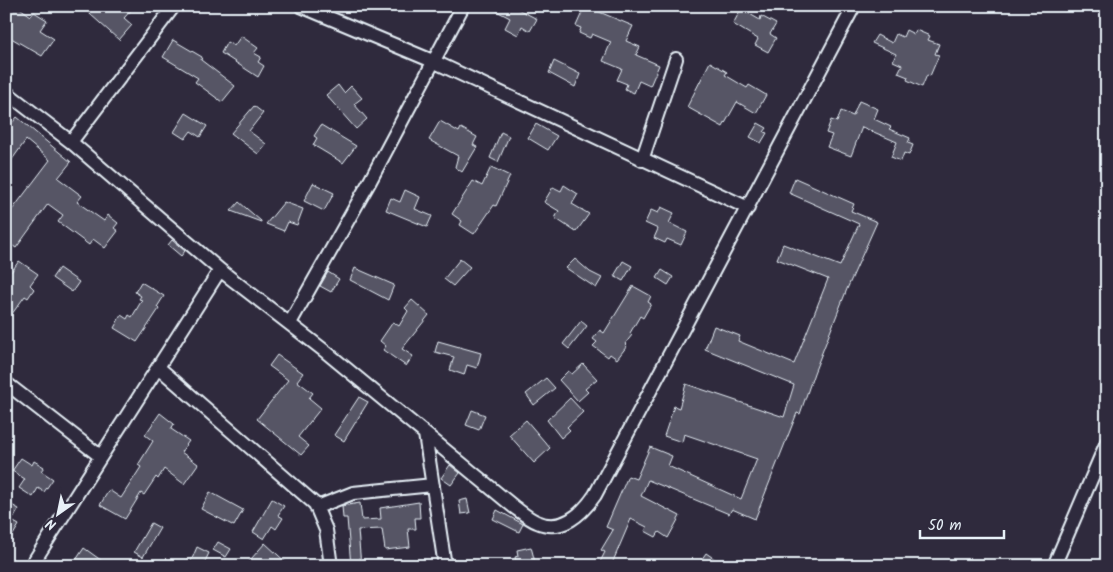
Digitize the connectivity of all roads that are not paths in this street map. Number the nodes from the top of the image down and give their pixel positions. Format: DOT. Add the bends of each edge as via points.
graph roads {
  1 [pos="174,6"];
  2 [pos="301,6"];
  3 [pos="462,6"];
  4 [pos="854,6"];
  5 [pos="676,60"];
  6 [pos="435,62"];
  7 [pos="6,92"];
  8 [pos="71,142"];
  9 [pos="642,160"];
  10 [pos="748,208"];
  11 [pos="220,270"];
  12 [pos="290,323"];
  13 [pos="158,366"];
  14 [pos="6,383"];
  15 [pos="425,434"];
  16 [pos="1107,442"];
  17 [pos="100,456"];
  18 [pos="433,485"];
  19 [pos="315,504"];
  20 [pos="33,565"];
  21 [pos="331,566"];
  22 [pos="445,566"];
  23 [pos="1054,566"];
  1 -- 8 [label="street"];
  2 -- 6 [label="street"];
  3 -- 6 [label="street"];
  4 -- 10 [label="street"];
  5 -- 9 [label="street"];
  6 -- 9 [label="street"];
  6 -- 12 [label="street"];
  7 -- 8 [label="street"];
  8 -- 11 [label="street"];
  9 -- 10 [label="street"];
  10 -- 15 [label="street" via="584,511 558,525 537,523"];
  11 -- 12 [label="street"];
  11 -- 13 [label="street"];
  12 -- 15 [label="street"];
  13 -- 17 [label="street"];
  13 -- 19 [label="street"];
  14 -- 17 [label="street"];
  15 -- 18 [label="street"];
  16 -- 23 [label="street"];
  17 -- 20 [label="street"];
  18 -- 19 [label="street" via="353,494 320,506"];
  18 -- 22 [label="street"];
  19 -- 21 [label="street" via="326,530"];
}
